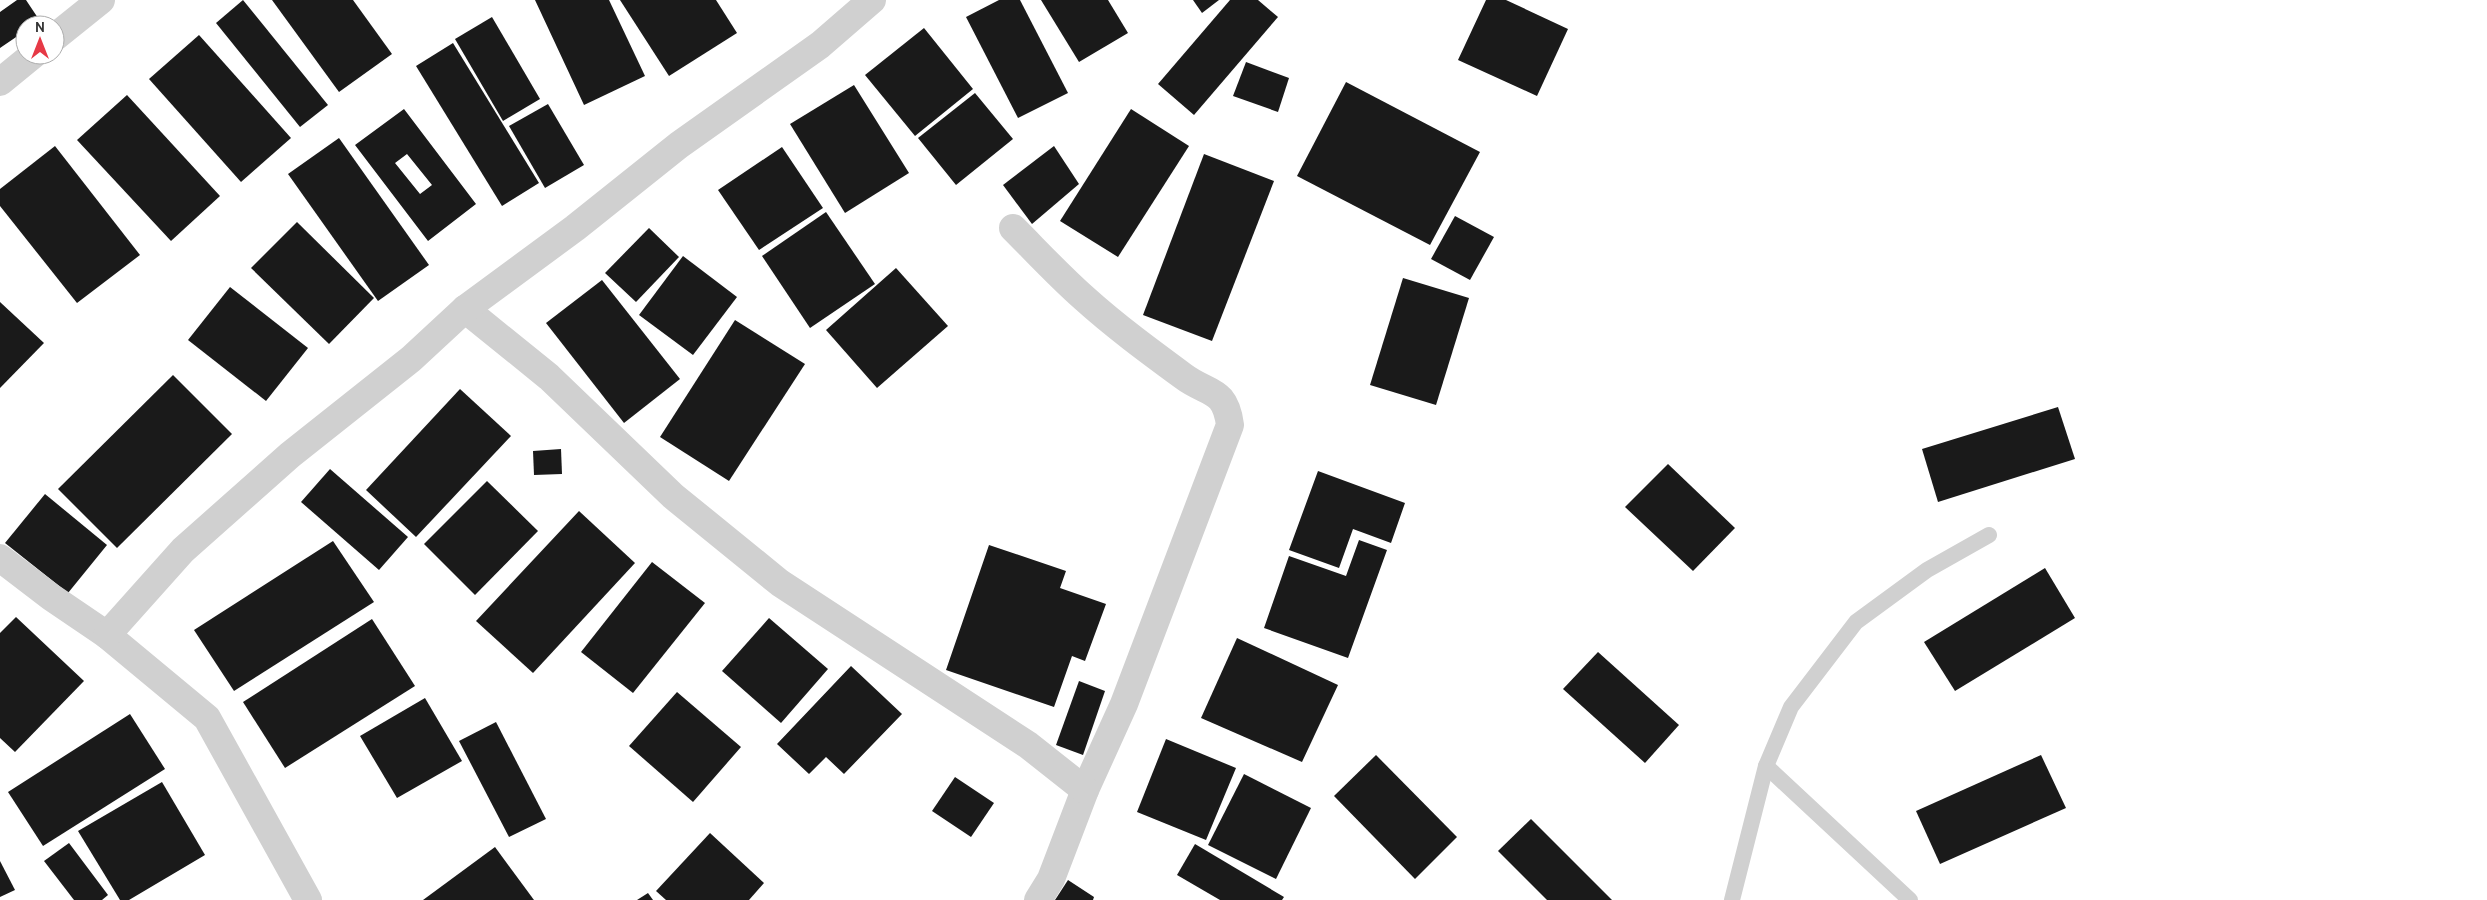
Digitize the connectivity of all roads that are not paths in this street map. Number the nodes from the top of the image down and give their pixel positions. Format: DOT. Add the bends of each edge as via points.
graph roads {
  1 [pos="101,0"];
  2 [pos="872,0"];
  3 [pos="65,29"];
  4 [pos="21,65"];
  5 [pos="0,82"];
  6 [pos="1013,228"];
  7 [pos="465,309"];
  8 [pos="1989,535"];
  9 [pos="0,558"];
  10 [pos="107,635"];
  11 [pos="1766,766"];
  12 [pos="1084,790"];
  13 [pos="308,900"];
  14 [pos="1038,900"];
  15 [pos="1732,900"];
  16 [pos="1910,900"];
  1 -- 3 [label="street"];
  2 -- 7 [label="street" via="820,45 679,145 575,228"];
  4 -- 5 [label="street"];
  6 -- 12 [label="street" via="1090,304 1187,379 1215,392 1228,409 1230,425 1223,444 1124,704"];
  7 -- 10 [label="street" via="410,359 290,455 183,550"];
  7 -- 12 [label="street" via="549,378 673,496 780,583 1028,745"];
  8 -- 11 [label="lane" via="1926,570 1856,622 1792,707"];
  9 -- 10 [label="street"];
  10 -- 13 [label="street" via="207,718"];
  11 -- 15 [label="lane"];
  11 -- 16 [label="lane"];
  12 -- 14 [label="street" via="1051,879"];
}
